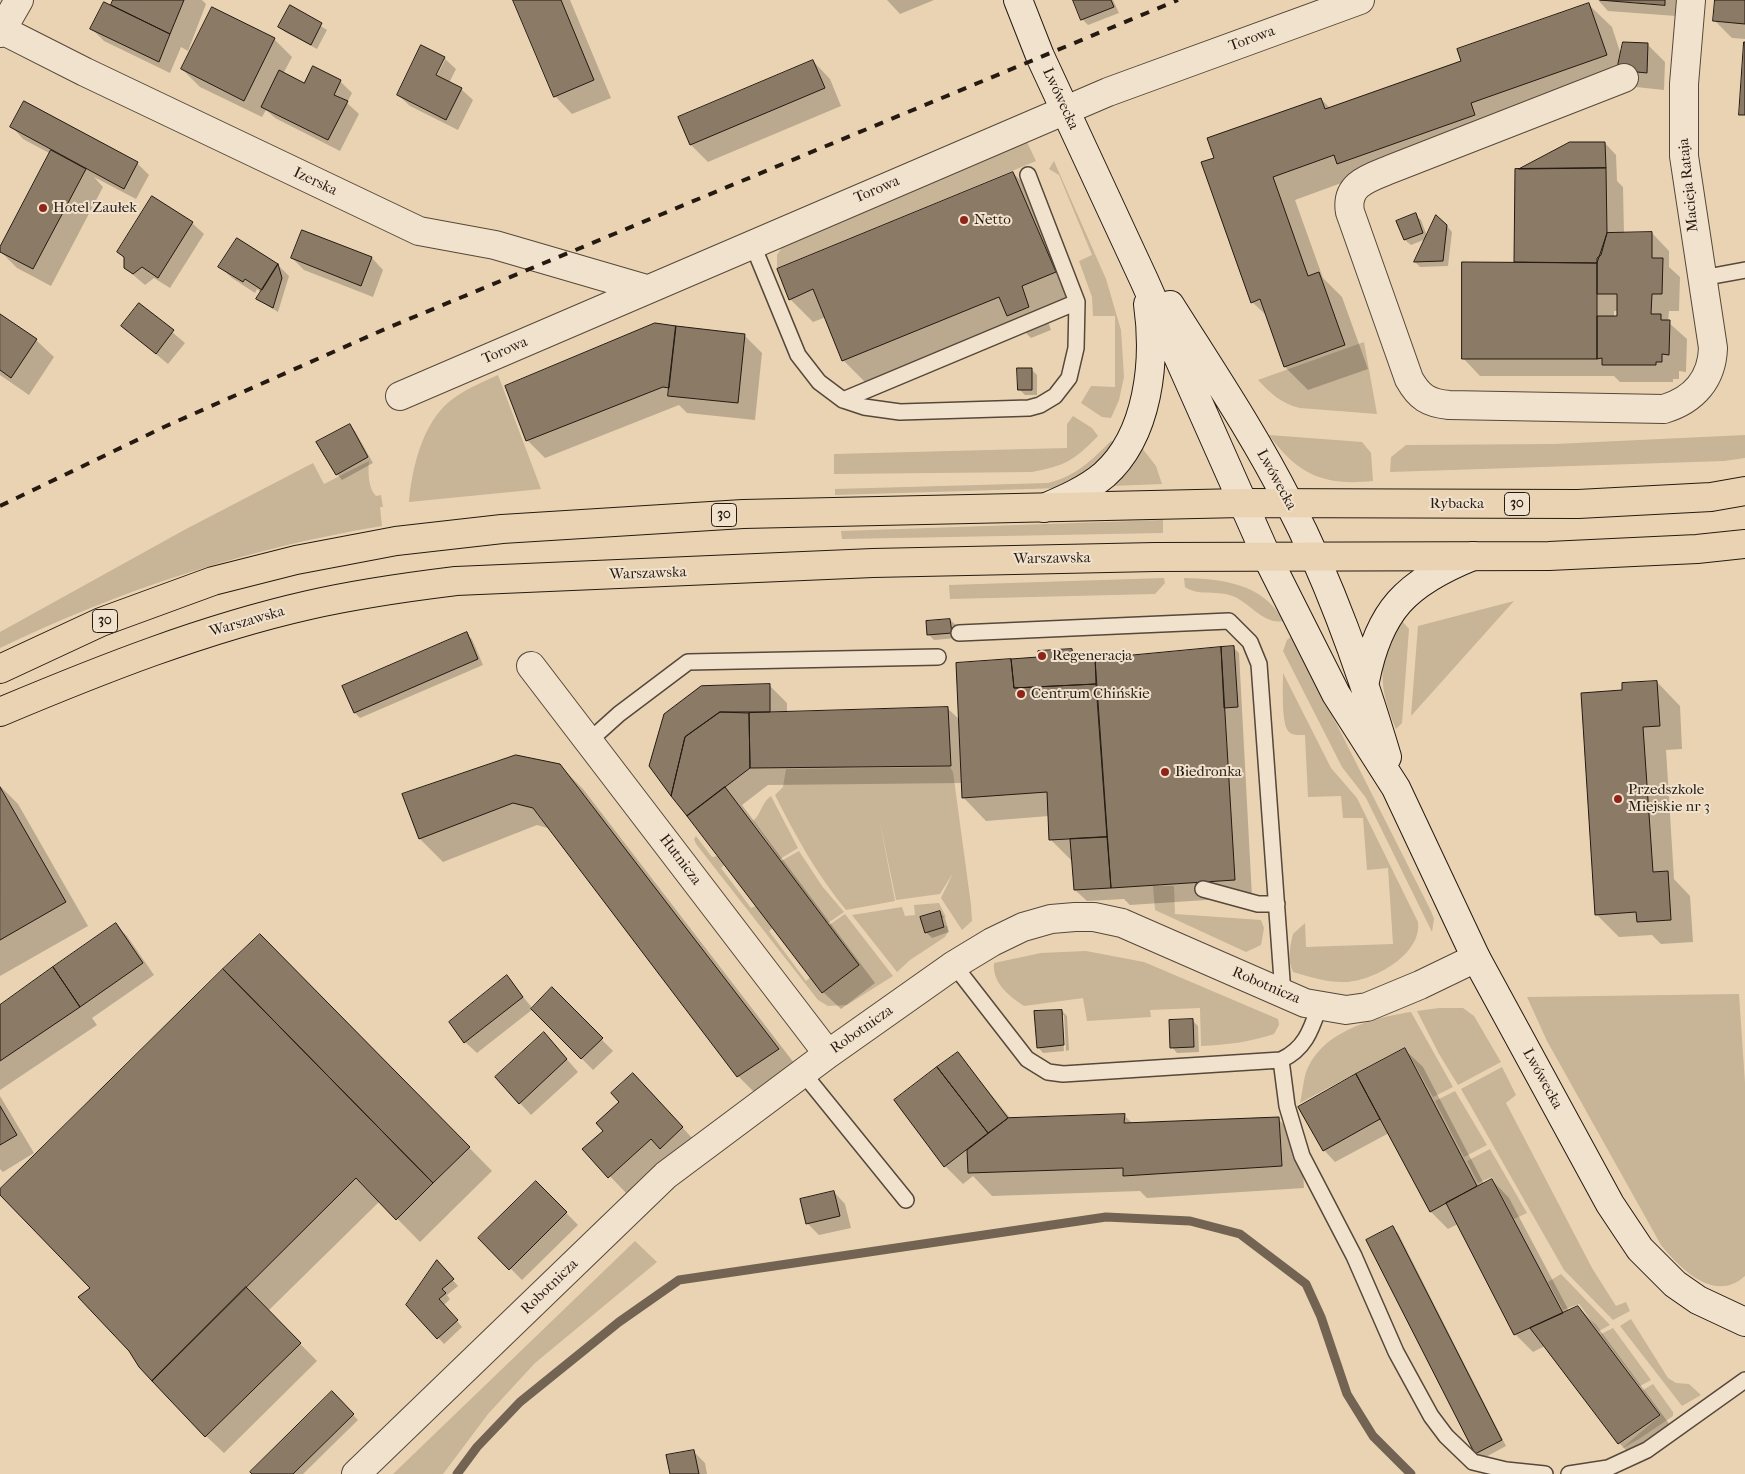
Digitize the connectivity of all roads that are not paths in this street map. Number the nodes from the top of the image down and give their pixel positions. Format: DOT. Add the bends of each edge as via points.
graph roads {
  1 [pos="19,0"];
  2 [pos="1360,0"];
  3 [pos="1691,0"];
  4 [pos="1023,2"];
  5 [pos="1,31"];
  6 [pos="1624,78"];
  7 [pos="1065,110"];
  8 [pos="1028,175"];
  9 [pos="1106,197"];
  10 [pos="752,243"];
  11 [pos="1745,270"];
  12 [pos="1702,278"];
  13 [pos="1144,280"];
  14 [pos="646,289"];
  15 [pos="1077,302"];
  16 [pos="400,396"];
  17 [pos="842,400"];
  18 [pos="1745,491"];
  19 [pos="1242,503"];
  20 [pos="1289,503"];
  21 [pos="1041,509"];
  22 [pos="1745,544"];
  23 [pos="1473,556"];
  24 [pos="1267,557"];
  25 [pos="1315,558"];
  26 [pos="960,633"];
  27 [pos="938,657"];
  28 [pos="531,666"];
  29 [pos="0,668"];
  30 [pos="1365,682"];
  31 [pos="0,712"];
  32 [pos="588,741"];
  33 [pos="1396,788"];
  34 [pos="1203,889"];
  35 [pos="1276,904"];
  36 [pos="1476,958"];
  37 [pos="954,965"];
  38 [pos="1283,994"];
  39 [pos="1319,1007"];
  40 [pos="828,1054"];
  41 [pos="1281,1060"];
  42 [pos="803,1073"];
  43 [pos="906,1200"];
  44 [pos="1745,1322"];
  45 [pos="1745,1380"];
  46 [pos="356,1474"];
  47 [pos="1545,1474"];
  48 [pos="1569,1474"];
  1 -- 5 [label="street"];
  2 -- 7 [label="street, Torowa"];
  3 -- 12 [label="street, Macieja Rataja" via="1683,126 1687,180"];
  4 -- 7 [label="street, Lwówecka"];
  5 -- 14 [label="street, Izerska" via="418,231 495,245"];
  6 -- 12 [label="street, Macieja Rataja" via="1360,182 1350,194 1350,212 1409,378 1415,390 1426,400 1449,405 1664,409 1677,405 1695,393 1710,369 1712,348"];
  7 -- 9 [label="street, Lwówecka"];
  7 -- 10 [label="street, Torowa"];
  8 -- 15 [label="lane"];
  9 -- 13 [label="street, Lwówecka"];
  9 -- 20 [label="street, Lwówecka" via="1246,426"];
  10 -- 14 [label="street, Torowa"];
  10 -- 17 [label="lane" via="798,355 819,382"];
  11 -- 12 [label="lane"];
  13 -- 19 [label="street, Lwówecka"];
  13 -- 21 [label="street" via="1150,315 1150,366 1147,390 1133,436 1103,476 1070,497"];
  14 -- 16 [label="street, Torowa"];
  15 -- 17 [label="lane"];
  15 -- 17 [label="lane" via="1074,365 1063,387 1040,405 900,412"];
  18 -- 20 [label="main road, Rybacka / 30" via="1711,497 1578,504"];
  19 -- 20 [label="main road, 30"];
  19 -- 21 [label="main road, 30"];
  19 -- 24 [label="street, Lwówecka"];
  20 -- 25 [label="street, Lwówecka"];
  21 -- 29 [label="main road, 30" via="639,519 396,541 296,560 213,581 101,622"];
  22 -- 23 [label="main road" via="1625,553"];
  23 -- 25 [label="main road"];
  23 -- 30 [label="street" via="1427,577 1397,604 1373,645"];
  24 -- 25 [label="main road, Warszawska"];
  24 -- 31 [label="main road, Warszawska" via="873,563 456,581 404,587 310,604 231,625 143,655"];
  24 -- 33 [label="street, Lwówecka" via="1336,694"];
  25 -- 30 [label="street, Lwówecka"];
  26 -- 35 [label="lane" via="1229,621 1250,642 1259,664"];
  27 -- 32 [label="lane" via="688,662"];
  28 -- 32 [label="street, Hutnicza"];
  30 -- 33 [label="street, Lwówecka"];
  32 -- 40 [label="street, Hutnicza"];
  33 -- 36 [label="street, Lwówecka"];
  34 -- 35 [label="lane" via="1258,904"];
  35 -- 38 [label="lane"];
  36 -- 39 [label="street, Robotnicza" via="1367,1006 1346,1010"];
  36 -- 44 [label="street, Lwówecka" via="1610,1204 1640,1249 1656,1268 1698,1300"];
  37 -- 38 [label="street, Robotnicza" via="1023,928 1051,919 1094,917 1122,923"];
  37 -- 40 [label="street, Robotnicza"];
  37 -- 41 [label="lane" via="1027,1059 1048,1072 1063,1074"];
  38 -- 39 [label="street, Robotnicza"];
  39 -- 41 [label="lane" via="1301,1047"];
  40 -- 42 [label="street, Robotnicza"];
  41 -- 47 [label="lane" via="1287,1106 1302,1156 1354,1256 1396,1352 1431,1416 1473,1462"];
  42 -- 43 [label="lane"];
  42 -- 46 [label="street, Robotnicza" via="666,1175"];
  45 -- 48 [label="lane" via="1647,1450 1608,1468"];
}
